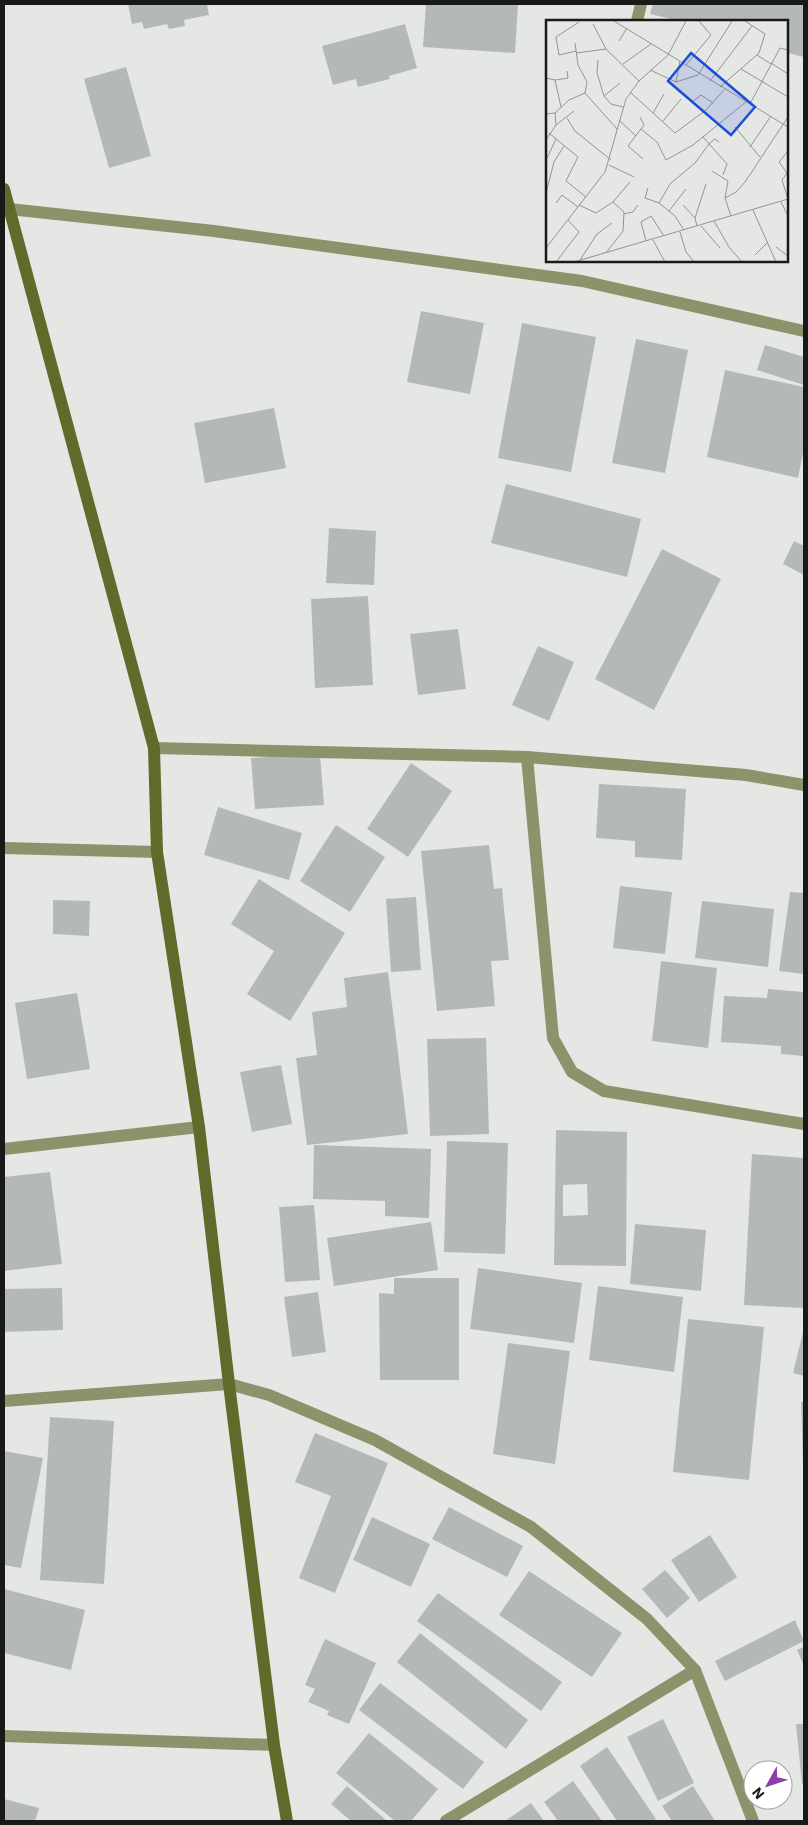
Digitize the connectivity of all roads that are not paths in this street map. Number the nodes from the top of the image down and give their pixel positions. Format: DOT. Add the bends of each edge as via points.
graph roads {
  1 [pos="641,4"];
  2 [pos="637,20"];
  3 [pos="4,189"];
  4 [pos="9,209"];
  5 [pos="804,331"];
  6 [pos="154,748"];
  7 [pos="527,757"];
  8 [pos="804,785"];
  9 [pos="4,848"];
  10 [pos="157,852"];
  11 [pos="804,1124"];
  12 [pos="199,1127"];
  13 [pos="4,1149"];
  14 [pos="229,1384"];
  15 [pos="4,1400"];
  16 [pos="695,1670"];
  17 [pos="4,1736"];
  18 [pos="274,1745"];
  19 [pos="286,1821"];
  20 [pos="446,1821"];
  21 [pos="753,1821"];
  1 -- 2 [label="street"];
  3 -- 4 [label="street"];
  4 -- 5 [label="street" via="214,231 582,281"];
  4 -- 6 [label="street"];
  6 -- 7 [label="street"];
  6 -- 10 [label="street"];
  7 -- 8 [label="street" via="746,776"];
  7 -- 11 [label="street" via="553,1038 572,1072 604,1091"];
  9 -- 10 [label="street"];
  10 -- 12 [label="street"];
  12 -- 13 [label="street"];
  12 -- 14 [label="street"];
  14 -- 15 [label="street"];
  14 -- 16 [label="street" via="269,1395 375,1440 532,1527 647,1619"];
  14 -- 18 [label="street"];
  16 -- 20 [label="street"];
  16 -- 21 [label="street"];
  17 -- 18 [label="street"];
  18 -- 19 [label="street"];
}
